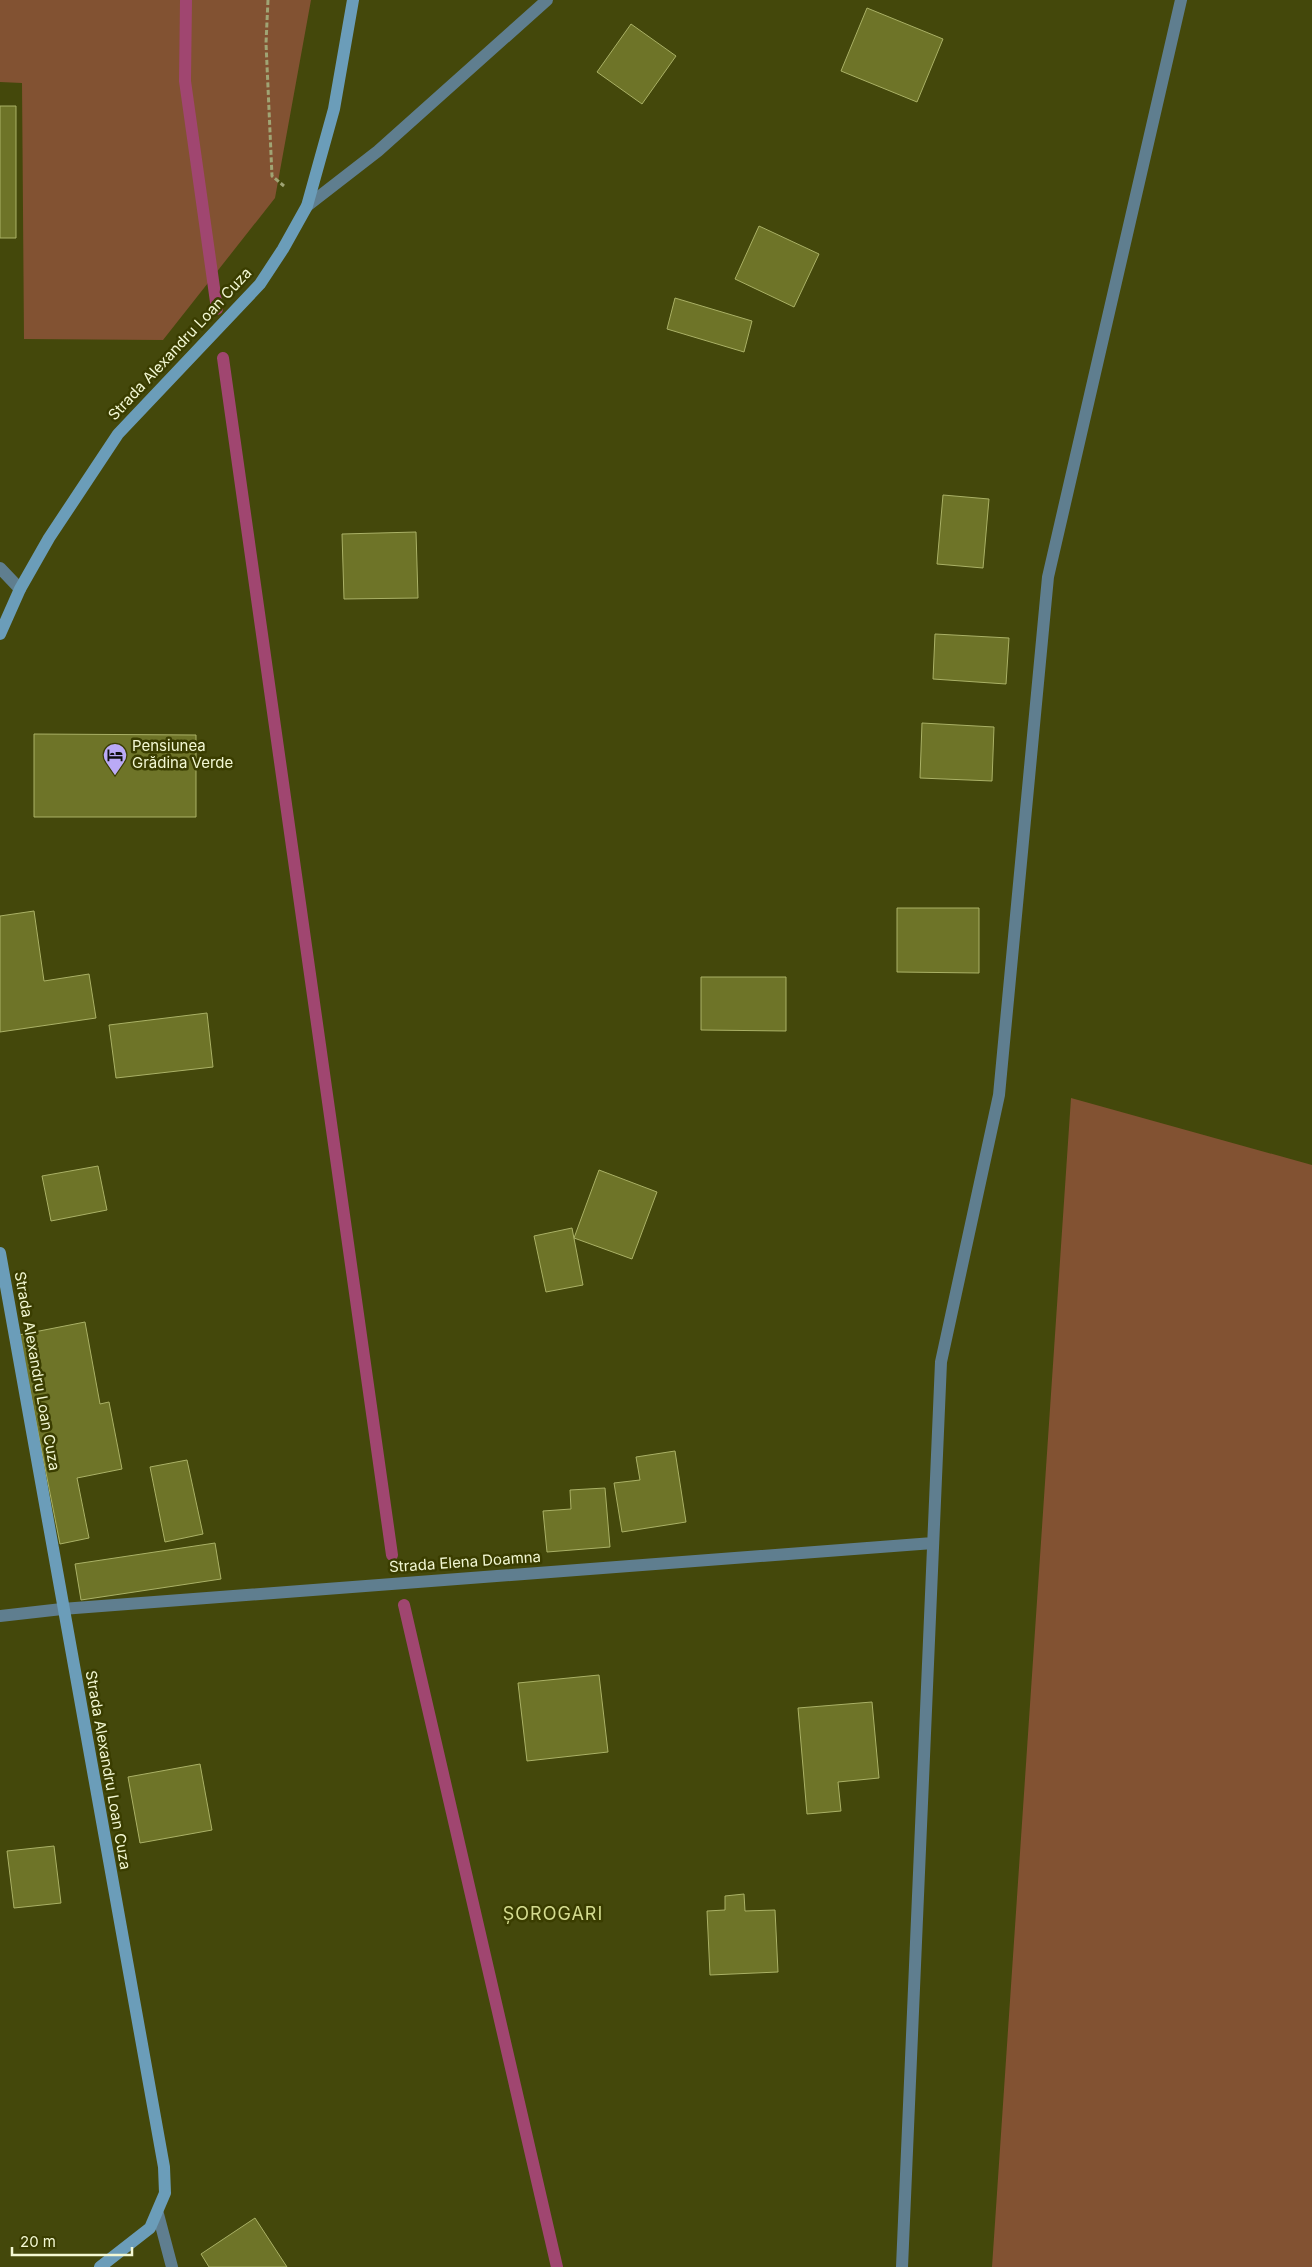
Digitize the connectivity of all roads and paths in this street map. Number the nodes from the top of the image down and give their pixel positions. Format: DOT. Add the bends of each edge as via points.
graph roads {
  1 [pos="268,0"];
  2 [pos="353,0"];
  3 [pos="547,0"];
  4 [pos="1180,0"];
  5 [pos="307,206"];
  6 [pos="0,568"];
  7 [pos="20,589"];
  8 [pos="0,634"];
  9 [pos="0,1253"];
  10 [pos="933,1543"];
  11 [pos="62,1609"];
  12 [pos="0,1616"];
  13 [pos="158,2214"];
  14 [pos="100,2267"];
  15 [pos="172,2267"];
  16 [pos="902,2267"];
  1 -- 5 [label="path" via="266,43 272,176"];
  2 -- 5 [label="street, Strada Alexandru Loan Cuza" via="334,110"];
  3 -- 5 [label="street" via="378,151"];
  4 -- 10 [label="street" via="1048,577 998,1095 941,1362"];
  5 -- 7 [label="street, Strada Alexandru Loan Cuza" via="260,284 118,434 48,538"];
  6 -- 7 [label="street"];
  7 -- 8 [label="street, Strada Alexandru Loan Cuza"];
  9 -- 11 [label="street, Strada Alexandru Loan Cuza"];
  10 -- 11 [label="street, Strada Elena Doamna"];
  10 -- 16 [label="street"];
  11 -- 12 [label="street, Strada Elena Doamna"];
  11 -- 13 [label="street, Strada Alexandru Loan Cuza" via="164,2167 165,2193"];
  13 -- 14 [label="street, Strada Alexandru Loan Cuza" via="150,2228"];
  13 -- 15 [label="street"];
}
